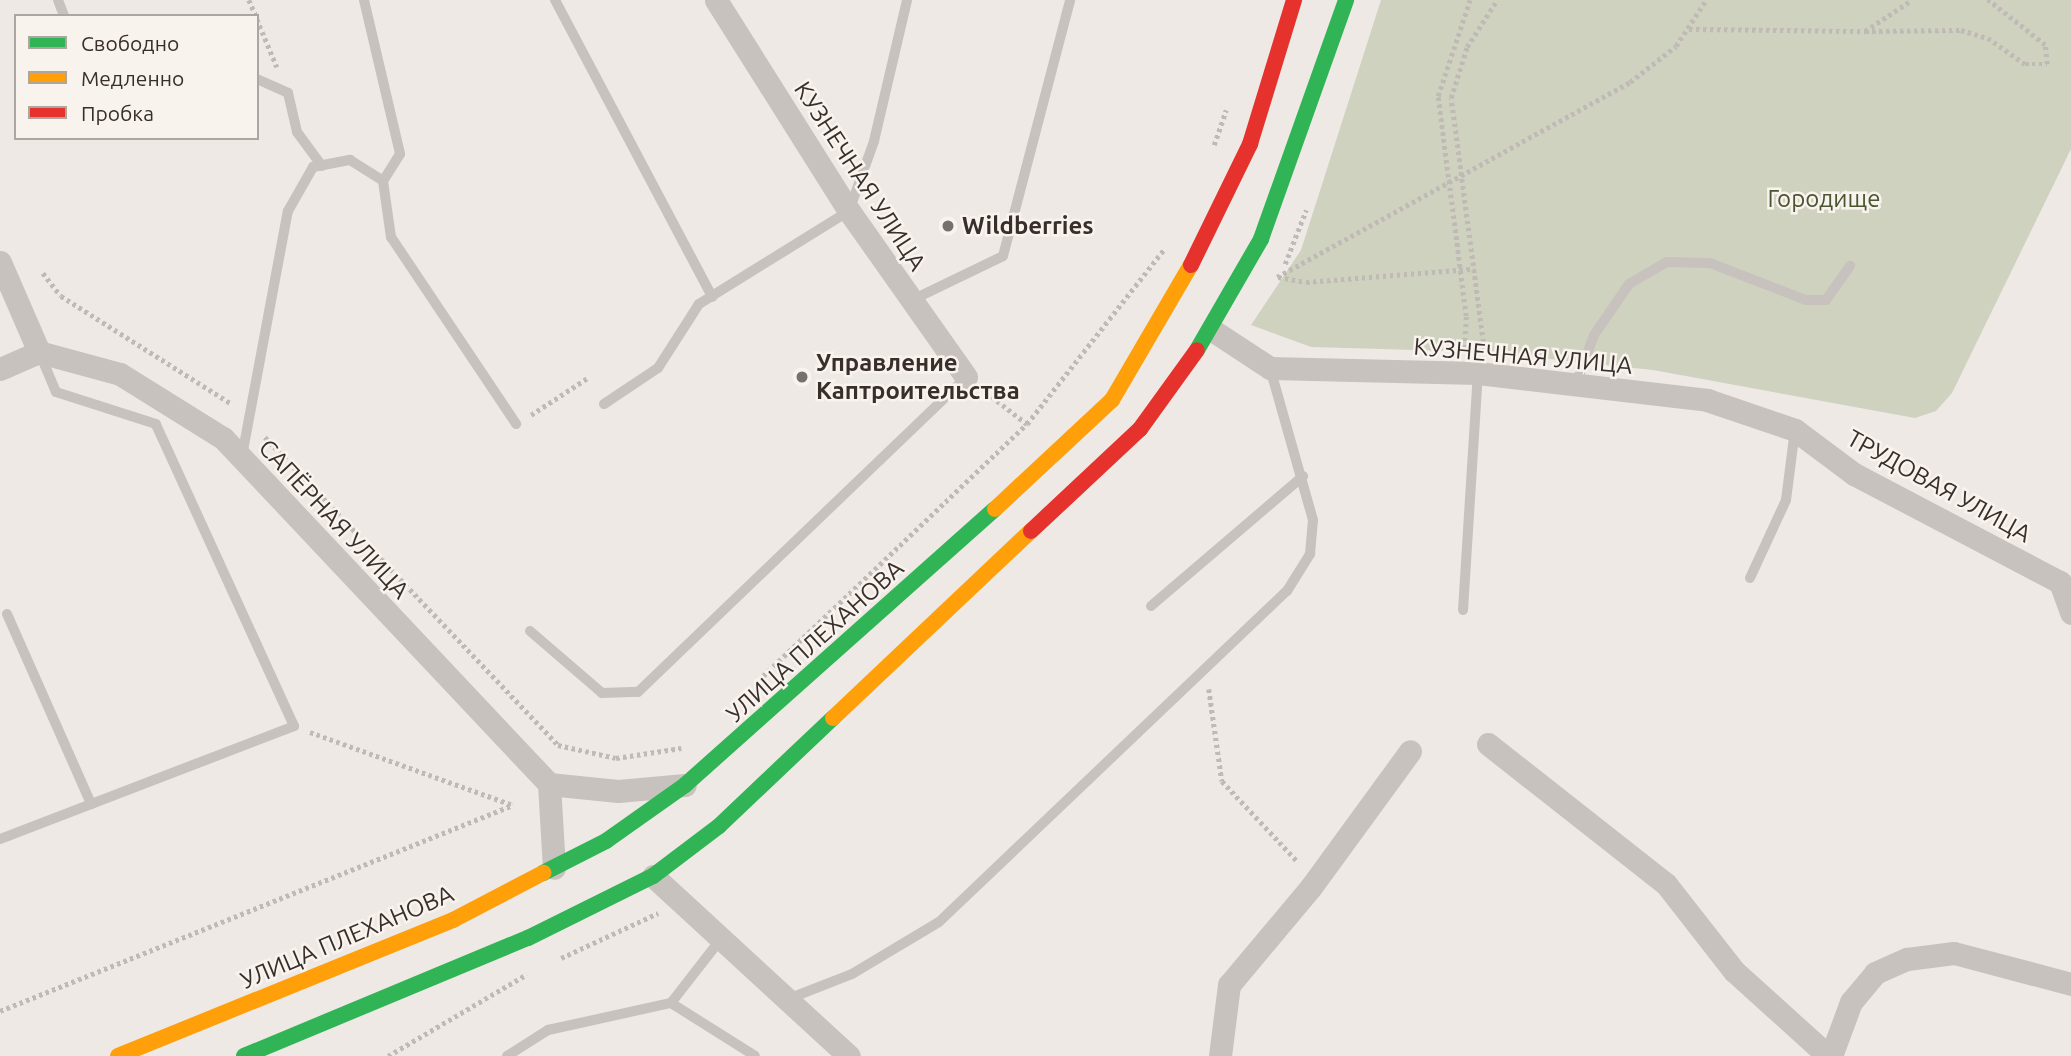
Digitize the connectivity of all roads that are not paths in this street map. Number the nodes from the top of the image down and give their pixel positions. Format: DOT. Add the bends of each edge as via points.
graph roads {
  1 [pos="364,0"];
  2 [pos="555,0"];
  3 [pos="716,0"];
  4 [pos="907,0"];
  5 [pos="1070,0"];
  6 [pos="1294,0"];
  7 [pos="1346,0"];
  8 [pos="259,80"];
  9 [pos="321,166"];
  10 [pos="383,181"];
  11 [pos="849,211"];
  12 [pos="0,262"];
  13 [pos="1850,266"];
  14 [pos="712,297"];
  15 [pos="910,301"];
  16 [pos="1212,330"];
  17 [pos="39,352"];
  18 [pos="1270,368"];
  19 [pos="0,369"];
  20 [pos="1475,373"];
  21 [pos="966,377"];
  22 [pos="1576,384"];
  23 [pos="604,404"];
  24 [pos="516,424"];
  25 [pos="1795,430"];
  26 [pos="241,460"];
  27 [pos="1303,476"];
  28 [pos="2066,576"];
  29 [pos="1749,578"];
  30 [pos="1151,606"];
  31 [pos="1463,610"];
  32 [pos="2071,612"];
  33 [pos="7,614"];
  34 [pos="530,631"];
  35 [pos="1488,744"];
  36 [pos="1410,751"];
  37 [pos="549,783"];
  38 [pos="685,785"];
  39 [pos="91,804"];
  40 [pos="0,839"];
  41 [pos="554,868"];
  42 [pos="653,876"];
  43 [pos="720,940"];
  44 [pos="2071,984"];
  45 [pos="786,1000"];
  46 [pos="671,1003"];
  47 [pos="118,1056"];
  48 [pos="244,1056"];
  49 [pos="507,1056"];
  50 [pos="755,1056"];
  51 [pos="849,1056"];
  52 [pos="1220,1056"];
  53 [pos="1829,1056"];
  1 -- 10 [label="lane" via="400,153"];
  2 -- 14 [label="lane"];
  3 -- 11 [label="street, КУЗНЕЧНАЯ УЛИЦА"];
  4 -- 11 [label="lane" via="874,141"];
  5 -- 15 [label="lane" via="1003,256"];
  6 -- 38 [label="main road, УЛИЦА ПЛЕХАНОВА" via="1250,144 1216,223 1112,400 826,665"];
  7 -- 16 [label="main road" via="1295,158 1261,239"];
  8 -- 9 [label="lane" via="288,93 298,132"];
  9 -- 10 [label="lane" via="350,160"];
  9 -- 26 [label="lane" via="313,167 288,211"];
  10 -- 24 [label="lane" via="391,237"];
  11 -- 14 [label="lane"];
  11 -- 15 [label="street, КУЗНЕЧНАЯ УЛИЦА"];
  12 -- 17 [label="street"];
  13 -- 22 [label="lane" via="1826,300 1806,300 1710,263 1667,262 1629,284 1594,335"];
  14 -- 23 [label="lane" via="699,304 658,368"];
  15 -- 21 [label="street, КУЗНЕЧНАЯ УЛИЦА"];
  16 -- 18 [label="street"];
  16 -- 42 [label="main road" via="1140,429 738,808"];
  17 -- 19 [label="street"];
  17 -- 26 [label="street, САПЁРНАЯ УЛИЦА" via="120,374 223,438"];
  17 -- 39 [label="lane" via="56,392 156,424 294,726"];
  18 -- 20 [label="street, КУЗНЕЧНАЯ УЛИЦА"];
  18 -- 27 [label="lane"];
  20 -- 22 [label="street, КУЗНЕЧНАЯ УЛИЦА"];
  20 -- 31 [label="lane"];
  21 -- 34 [label="lane" via="638,692 602,693"];
  22 -- 25 [label="street, КУЗНЕЧНАЯ УЛИЦА" via="1707,400"];
  25 -- 28 [label="street, ТРУДОВАЯ УЛИЦА" via="1854,474"];
  25 -- 29 [label="lane" via="1786,500"];
  26 -- 37 [label="street, САПЁРНАЯ УЛИЦА"];
  27 -- 30 [label="lane"];
  27 -- 45 [label="lane" via="1313,520 1310,554 1287,591 939,922 852,974"];
  28 -- 32 [label="street, ТРУДОВАЯ УЛИЦА"];
  33 -- 39 [label="lane"];
  35 -- 53 [label="street" via="1666,884 1734,971"];
  36 -- 52 [label="street" via="1311,887 1229,985"];
  37 -- 38 [label="street" via="618,790"];
  37 -- 41 [label="street"];
  38 -- 41 [label="main road, УЛИЦА ПЛЕХАНОВА"];
  39 -- 40 [label="lane"];
  41 -- 47 [label="main road, УЛИЦА ПЛЕХАНОВА" via="453,920"];
  42 -- 43 [label="street"];
  42 -- 48 [label="main road" via="528,938"];
  43 -- 45 [label="street"];
  43 -- 46 [label="lane"];
  44 -- 53 [label="street" via="1954,953 1907,959 1875,973 1851,1002"];
  45 -- 51 [label="street"];
  46 -- 49 [label="lane" via="548,1030"];
  46 -- 50 [label="lane"];
}
